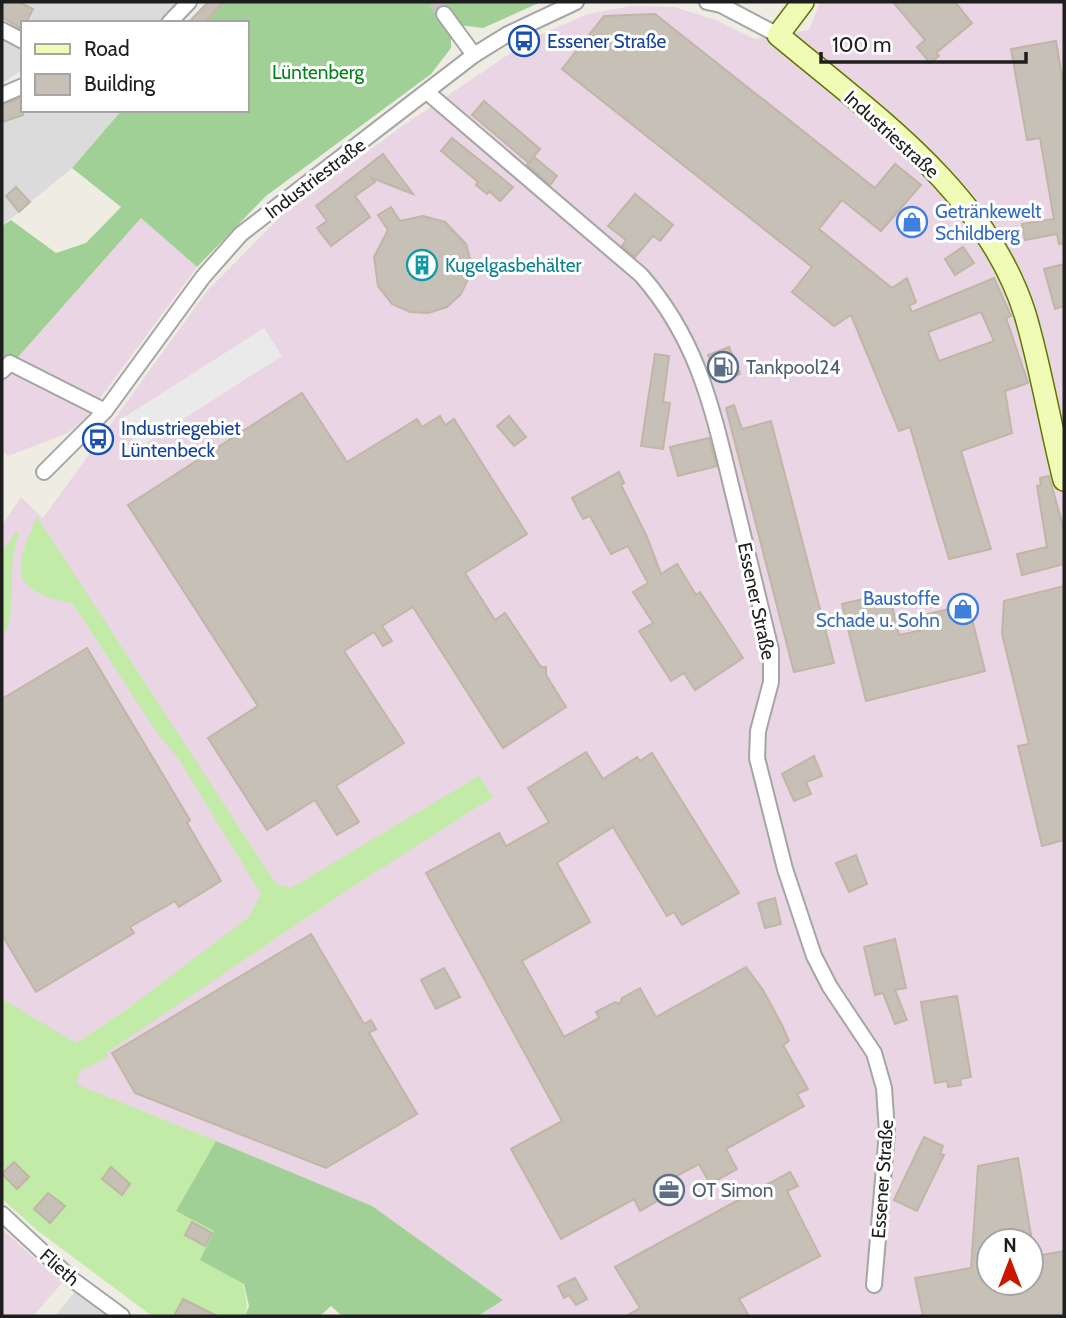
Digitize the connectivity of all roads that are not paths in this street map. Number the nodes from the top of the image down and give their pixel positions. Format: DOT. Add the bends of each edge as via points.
graph roads {
  1 [pos="189,2"];
  2 [pos="576,2"];
  3 [pos="707,2"];
  4 [pos="803,2"];
  5 [pos="444,14"];
  6 [pos="171,21"];
  7 [pos="2,30"];
  8 [pos="778,35"];
  9 [pos="21,40"];
  10 [pos="474,55"];
  11 [pos="21,87"];
  12 [pos="428,93"];
  13 [pos="2,95"];
  14 [pos="2,371"];
  15 [pos="105,411"];
  16 [pos="44,472"];
  17 [pos="1064,480"];
  18 [pos="2,1214"];
  19 [pos="874,1285"];
  20 [pos="122,1316"];
  1 -- 6 [label="street"];
  2 -- 10 [label="street, Industriestraße"];
  3 -- 8 [label="street, Industriestraße" via="722,5"];
  4 -- 8 [label="street"];
  5 -- 10 [label="street"];
  7 -- 9 [label="street"];
  8 -- 17 [label="street, Industriestraße" via="930,166 991,243 1025,314"];
  10 -- 12 [label="street, Industriestraße"];
  11 -- 13 [label="street"];
  12 -- 15 [label="street, Industriestraße" via="241,234 203,277"];
  12 -- 19 [label="street, Essener Straße" via="641,275 664,301 690,344 708,389 771,650 771,682 758,731 757,758 785,869 814,956 862,1031 884,1088 887,1132"];
  14 -- 15 [label="street" via="10,363"];
  15 -- 16 [label="street, Industriestraße"];
  18 -- 20 [label="street, Flieth" via="73,1280"];
}
